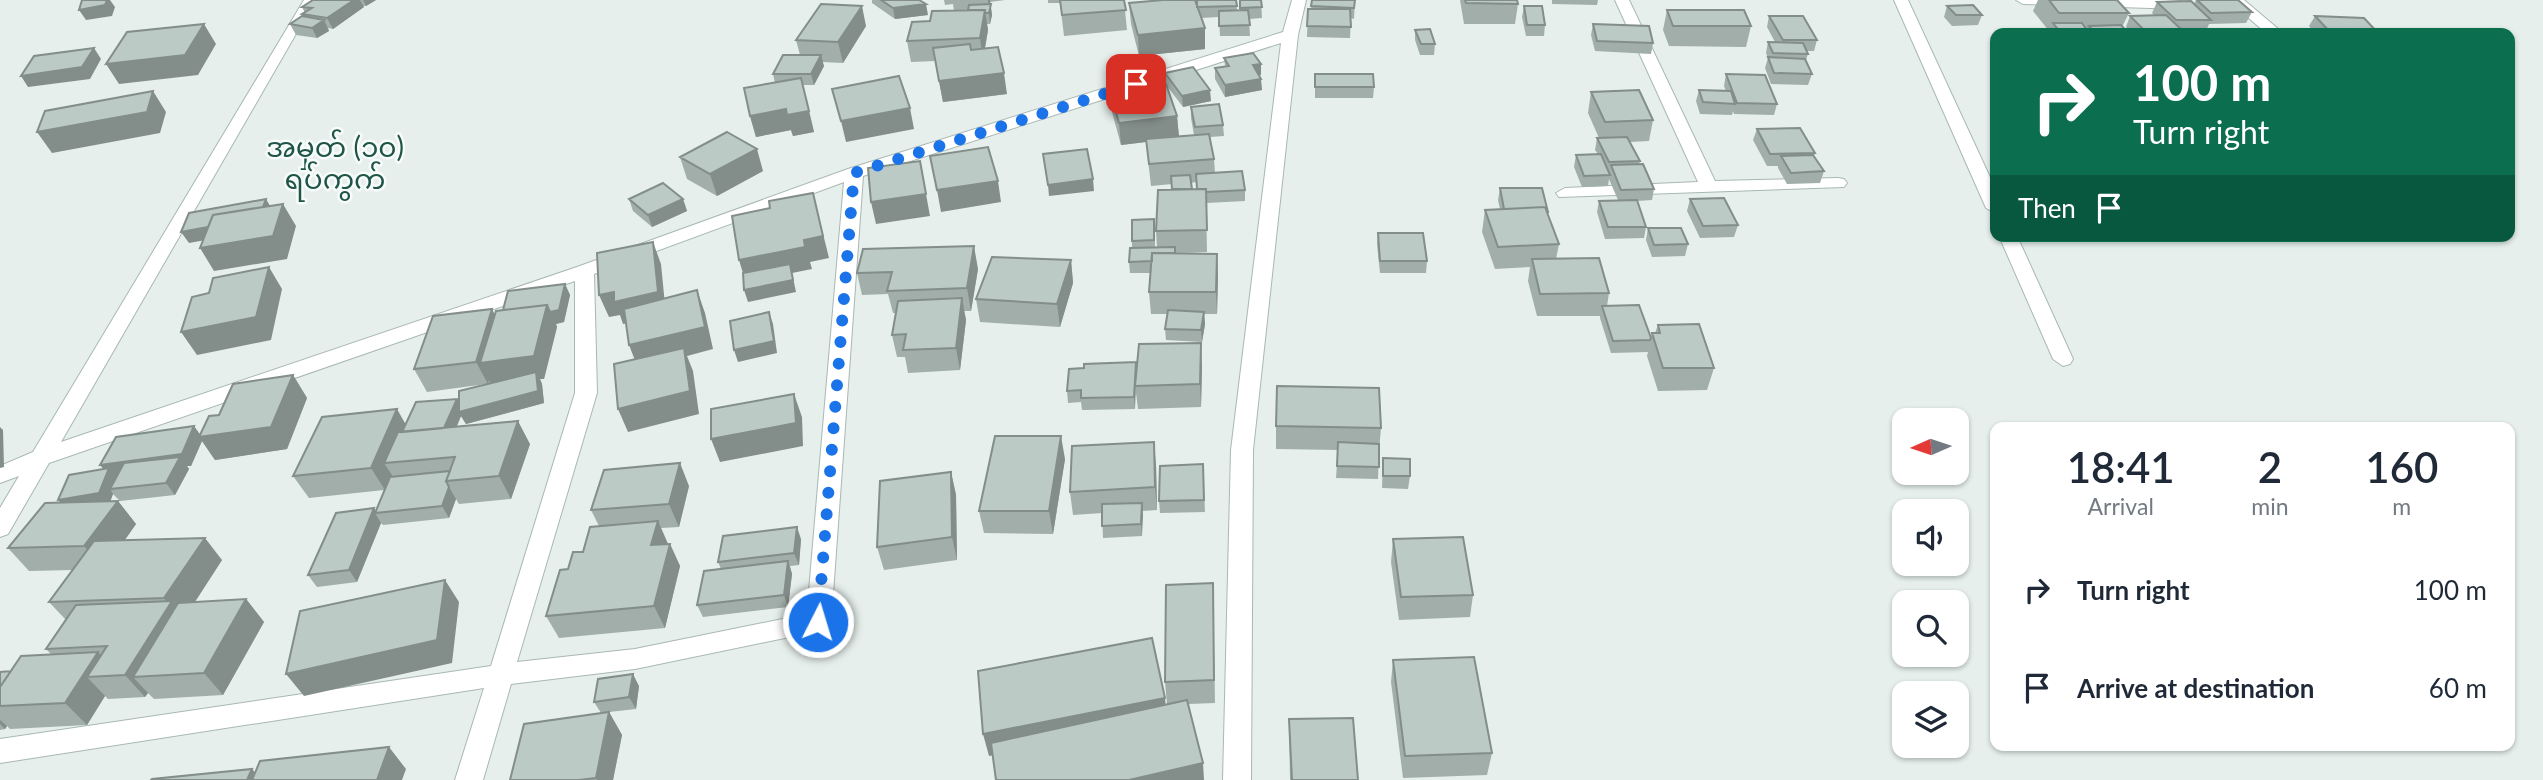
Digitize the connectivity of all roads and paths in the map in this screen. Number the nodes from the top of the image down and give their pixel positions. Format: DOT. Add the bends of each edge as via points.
graph roads {
  1 [pos="312,0"];
  2 [pos="1299,0"];
  3 [pos="1622,0"];
  4 [pos="1901,0"];
  5 [pos="2023,0"];
  6 [pos="2078,2"];
  7 [pos="2240,4"];
  8 [pos="2093,18"];
  9 [pos="2269,28"];
  10 [pos="1290,35"];
  11 [pos="854,173"];
  12 [pos="1838,183"];
  13 [pos="1709,187"];
  14 [pos="1565,193"];
  15 [pos="1990,197"];
  16 [pos="2011,242"];
  17 [pos="584,271"];
  18 [pos="2063,359"];
  19 [pos="39,458"];
  20 [pos="0,475"];
  21 [pos="0,528"];
  22 [pos="500,675"];
  23 [pos="0,751"];
  24 [pos="468,780"];
  25 [pos="1237,780"];
  1 -- 19 [label="street"];
  2 -- 10 [label="street"];
  3 -- 13 [label="street"];
  4 -- 15 [label="street"];
  5 -- 6 [label="street"];
  6 -- 7 [label="street"];
  6 -- 8 [label="street"];
  7 -- 9 [label="street"];
  10 -- 11 [label="street"];
  10 -- 25 [label="street" via="1242,450"];
  11 -- 17 [label="street"];
  11 -- 22 [label="street" via="818,622 635,659"];
  12 -- 13 [label="street"];
  13 -- 14 [label="street"];
  16 -- 18 [label="street"];
  17 -- 19 [label="street"];
  17 -- 22 [label="street" via="586,393"];
  19 -- 20 [label="street"];
  19 -- 21 [label="street"];
  22 -- 23 [label="street"];
  22 -- 24 [label="street"];
}
